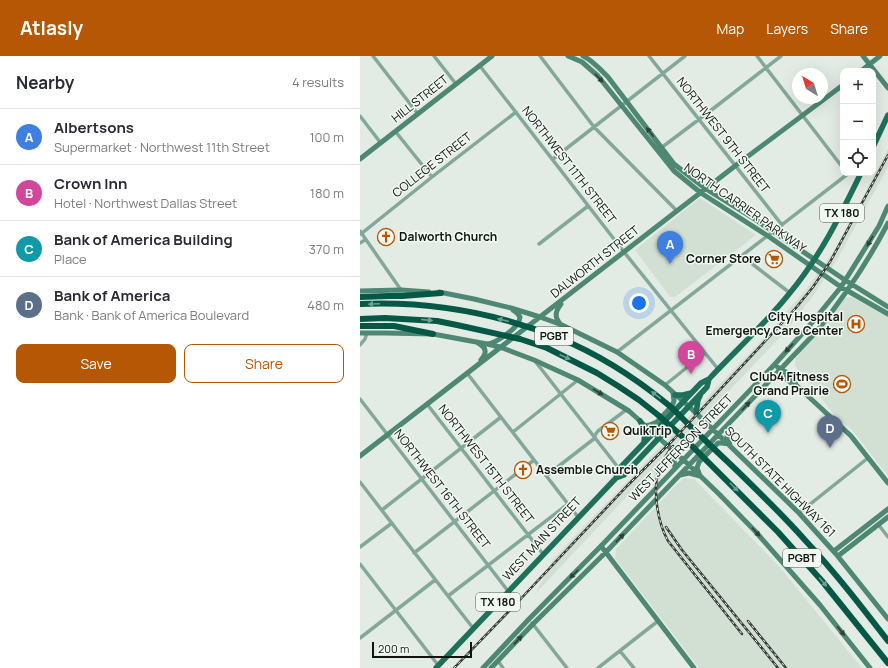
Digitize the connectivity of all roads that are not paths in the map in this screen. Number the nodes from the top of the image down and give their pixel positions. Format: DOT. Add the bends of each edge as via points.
graph roads {
  1 [pos="373,56"];
  2 [pos="434,56"];
  3 [pos="492,56"];
  4 [pos="540,56"];
  5 [pos="568,56"];
  6 [pos="649,56"];
  7 [pos="685,56"];
  8 [pos="757,56"];
  9 [pos="781,56"];
  10 [pos="863,56"];
  11 [pos="880,56"];
  12 [pos="586,57"];
  13 [pos="870,64"];
  14 [pos="480,66"];
  15 [pos="766,67"];
  16 [pos="865,68"];
  17 [pos="663,74"];
  18 [pos="456,84"];
  19 [pos="840,86"];
  20 [pos="888,88"];
  21 [pos="624,104"];
  22 [pos="516,112"];
  23 [pos="418,114"];
  24 [pos="888,115"];
  25 [pos="360,116"];
  26 [pos="802,116"];
  27 [pos="699,120"];
  28 [pos="594,127"];
  29 [pos="395,132"];
  30 [pos="876,141"];
  31 [pos="380,142"];
  32 [pos="660,149"];
  33 [pos="360,159"];
  34 [pos="552,159"];
  35 [pos="840,164"];
  36 [pos="735,166"];
  37 [pos="844,176"];
  38 [pos="860,176"];
  39 [pos="432,177"];
  40 [pos="706,189"];
  41 [pos="701,193"];
  42 [pos="588,206"];
  43 [pos="888,206"];
  44 [pos="677,211"];
  45 [pos="888,223"];
  46 [pos="782,225"];
  47 [pos="773,232"];
  48 [pos="361,233"];
  49 [pos="768,236"];
  50 [pos="365,240"];
  51 [pos="360,243"];
  52 [pos="539,244"];
  53 [pos="624,252"];
  54 [pos="742,256"];
  55 [pos="845,280"];
  56 [pos="852,284"];
  57 [pos="842,287"];
  58 [pos="400,290"];
  59 [pos="848,290"];
  60 [pos="360,291"];
  61 [pos="441,293"];
  62 [pos="790,294"];
  63 [pos="360,297"];
  64 [pos="564,298"];
  65 [pos="360,304"];
  66 [pos="888,307"];
  67 [pos="511,308"];
  68 [pos="670,311"];
  69 [pos="888,314"];
  70 [pos="540,317"];
  71 [pos="360,319"];
  72 [pos="562,325"];
  73 [pos="360,326"];
  74 [pos="360,333"];
  75 [pos="367,333"];
  76 [pos="433,334"];
  77 [pos="475,342"];
  78 [pos="360,344"];
  79 [pos="487,344"];
  80 [pos="500,347"];
  81 [pos="617,352"];
  82 [pos="705,354"];
  83 [pos="534,360"];
  84 [pos="479,364"];
  85 [pos="775,364"];
  86 [pos="718,369"];
  87 [pos="780,370"];
  88 [pos="467,373"];
  89 [pos="710,379"];
  90 [pos="578,380"];
  91 [pos="664,385"];
  92 [pos="674,393"];
  93 [pos="691,393"];
  94 [pos="701,393"];
  95 [pos="562,394"];
  96 [pos="360,399"];
  97 [pos="684,401"];
  98 [pos="427,404"];
  99 [pos="689,406"];
  100 [pos="674,407"];
  101 [pos="626,410"];
  102 [pos="696,413"];
  103 [pos="501,417"];
  104 [pos="643,423"];
  105 [pos="658,424"];
  106 [pos="728,424"];
  107 [pos="713,429"];
  108 [pos="513,432"];
  109 [pos="653,433"];
  110 [pos="719,434"];
  111 [pos="387,435"];
  112 [pos="595,438"];
  113 [pos="658,438"];
  114 [pos="644,443"];
  115 [pos="713,444"];
  116 [pos="730,445"];
  117 [pos="461,448"];
  118 [pos="673,451"];
  119 [pos="360,456"];
  120 [pos="868,458"];
  121 [pos="534,460"];
  122 [pos="683,460"];
  123 [pos="697,461"];
  124 [pos="689,465"];
  125 [pos="675,468"];
  126 [pos="619,469"];
  127 [pos="624,475"];
  128 [pos="546,476"];
  129 [pos="679,476"];
  130 [pos="701,477"];
  131 [pos="616,478"];
  132 [pos="422,479"];
  133 [pos="360,482"];
  134 [pos="888,483"];
  135 [pos="494,491"];
  136 [pos="568,504"];
  137 [pos="888,509"];
  138 [pos="382,510"];
  139 [pos="799,513"];
  140 [pos="578,517"];
  141 [pos="888,517"];
  142 [pos="874,520"];
  143 [pos="455,522"];
  144 [pos="392,523"];
  145 [pos="878,524"];
  146 [pos="528,535"];
  147 [pos="888,537"];
  148 [pos="601,546"];
  149 [pos="360,547"];
  150 [pos="834,551"];
  151 [pos="606,552"];
  152 [pos="414,553"];
  153 [pos="543,554"];
  154 [pos="838,556"];
  155 [pos="360,564"];
  156 [pos="489,565"];
  157 [pos="435,580"];
  158 [pos="508,591"];
  159 [pos="448,596"];
  160 [pos="396,610"];
  161 [pos="888,619"];
  162 [pos="529,620"];
  163 [pos="658,621"];
  164 [pos="533,624"];
  165 [pos="474,628"];
  166 [pos="360,638"];
  167 [pos="888,641"];
  168 [pos="620,650"];
  169 [pos="498,661"];
  170 [pos="888,664"];
  171 [pos="437,667"];
  172 [pos="483,668"];
  173 [pos="491,668"];
  174 [pos="503,668"];
  175 [pos="567,668"];
  176 [pos="598,668"];
  177 [pos="634,668"];
  178 [pos="694,668"];
  179 [pos="870,668"];
  1 -- 23 [label="street"];
  2 -- 18 [label="street"];
  3 -- 14 [label="main road, HILL STREET"];
  4 -- 28 [label="street"];
  5 -- 21 [label="main road, NORTH CARRIER PARKWAY, one-way" via="582,62"];
  6 -- 17 [label="street, NORTHWEST 9TH STREET"];
  7 -- 17 [label="street"];
  8 -- 15 [label="street"];
  9 -- 15 [label="street"];
  10 -- 13 [label="main road"];
  11 -- 13 [label="main road"];
  12 -- 21 [label="main road, NORTH CARRIER PARKWAY" via="602,71"];
  13 -- 16 [label="main road"];
  13 -- 20 [label="main road"];
  14 -- 18 [label="main road, HILL STREET"];
  14 -- 22 [label="street, NORTHWEST 11TH STREET"];
  15 -- 26 [label="street"];
  15 -- 27 [label="street"];
  17 -- 21 [label="street"];
  17 -- 27 [label="street, NORTHWEST 9TH STREET"];
  18 -- 23 [label="main road, HILL STREET"];
  19 -- 26 [label="main road, DALWORTH STREET"];
  21 -- 28 [label="street"];
  21 -- 32 [label="main road, NORTH CARRIER PARKWAY"];
  22 -- 34 [label="street, NORTHWEST 11TH STREET"];
  22 -- 39 [label="street, COLLEGE STREET"];
  23 -- 29 [label="main road, HILL STREET"];
  24 -- 30 [label="main road"];
  25 -- 31 [label="street"];
  26 -- 35 [label="street"];
  26 -- 36 [label="main road, DALWORTH STREET"];
  27 -- 32 [label="street"];
  27 -- 36 [label="street, NORTHWEST 9TH STREET"];
  28 -- 34 [label="street"];
  28 -- 44 [label="street"];
  29 -- 31 [label="main road, HILL STREET"];
  29 -- 39 [label="street"];
  31 -- 33 [label="main road, HILL STREET"];
  32 -- 40 [label="main road, NORTH CARRIER PARKWAY" via="674,164"];
  32 -- 41 [label="main road, NORTH CARRIER PARKWAY" via="674,171"];
  34 -- 42 [label="street, NORTHWEST 11TH STREET"];
  36 -- 40 [label="main road, DALWORTH STREET"];
  36 -- 46 [label="street, NORTHWEST 9TH STREET"];
  37 -- 46 [label="street"];
  38 -- 62 [label="main road, WEST MAIN STREET / TX 180" via="820,251"];
  39 -- 48 [label="street, COLLEGE STREET"];
  40 -- 41 [label="main road, DALWORTH STREET"];
  40 -- 47 [label="main road, NORTH CARRIER PARKWAY"];
  41 -- 44 [label="main road, DALWORTH STREET"];
  41 -- 49 [label="main road, NORTH CARRIER PARKWAY"];
  42 -- 52 [label="street"];
  42 -- 53 [label="street, NORTHWEST 11TH STREET"];
  43 -- 55 [label="main road, WEST JEFFERSON STREET, one-way" via="879,226"];
  44 -- 53 [label="main road, DALWORTH STREET"];
  45 -- 56 [label="main road, WEST JEFFERSON STREET"];
  46 -- 47 [label="street"];
  47 -- 49 [label="street"];
  47 -- 55 [label="main road, NORTH CARRIER PARKWAY"];
  48 -- 50 [label="street"];
  49 -- 54 [label="street"];
  49 -- 57 [label="main road, NORTH CARRIER PARKWAY"];
  50 -- 51 [label="street"];
  50 -- 58 [label="street"];
  53 -- 64 [label="main road, DALWORTH STREET"];
  53 -- 68 [label="street, NORTHWEST 11TH STREET"];
  54 -- 62 [label="street"];
  54 -- 68 [label="street"];
  55 -- 56 [label="main road, NORTH CARRIER PARKWAY"];
  55 -- 57 [label="main road, WEST JEFFERSON STREET"];
  56 -- 59 [label="main road, WEST JEFFERSON STREET"];
  56 -- 66 [label="main road, NORTH CARRIER PARKWAY"];
  57 -- 59 [label="main road, NORTH CARRIER PARKWAY"];
  57 -- 85 [label="main road, WEST JEFFERSON STREET, one-way"];
  58 -- 60 [label="main road, SOUTH STATE HIGHWAY 161"];
  58 -- 61 [label="main road, SOUTH STATE HIGHWAY 161"];
  59 -- 69 [label="main road, NORTH CARRIER PARKWAY"];
  59 -- 87 [label="main road, WEST JEFFERSON STREET" via="817,331"];
  61 -- 63 [label="highway"];
  61 -- 67 [label="main road, SOUTH STATE HIGHWAY 161"];
  62 -- 86 [label="main road, WEST MAIN STREET / TX 180"];
  64 -- 70 [label="main road, DALWORTH STREET"];
  64 -- 72 [label="main road" via="556,313"];
  167 -- 65 [label="highway, PGBT, one-way" via="833,572 774,506 668,404 626,374 560,339 514,323 437,307"];
  67 -- 70 [label="main road, SOUTH STATE HIGHWAY 161"];
  67 -- 79 [label="main road" via="520,317 518,324 493,343"];
  68 -- 81 [label="street"];
  68 -- 82 [label="street, NORTHWEST 11TH STREET"];
  70 -- 72 [label="main road, SOUTH STATE HIGHWAY 161"];
  70 -- 80 [label="main road, DALWORTH STREET"];
  71 -- 170 [label="highway, PGBT, one-way" via="437,321 520,339 547,348 618,386 658,415 763,516 822,581"];
  72 -- 81 [label="main road, SOUTH STATE HIGHWAY 161"];
  73 -- 76 [label="highway" via="394,326"];
  74 -- 75 [label="main road"];
  75 -- 76 [label="main road"];
  75 -- 78 [label="street"];
  76 -- 77 [label="main road"];
  77 -- 79 [label="main road"];
  77 -- 84 [label="main road" via="485,351"];
  79 -- 80 [label="main road"];
  80 -- 83 [label="main road"];
  80 -- 84 [label="main road, DALWORTH STREET"];
  81 -- 91 [label="main road, SOUTH STATE HIGHWAY 161"];
  82 -- 86 [label="street, NORTHWEST 11TH STREET"];
  82 -- 91 [label="street"];
  83 -- 90 [label="main road"];
  83 -- 95 [label="street"];
  84 -- 88 [label="main road, DALWORTH STREET"];
  85 -- 87 [label="main road"];
  85 -- 107 [label="main road, WEST JEFFERSON STREET"];
  86 -- 89 [label="main road, WEST MAIN STREET / TX 180"];
  106 -- 87 [label="main road, WEST JEFFERSON STREET, one-way"];
  87 -- 120 [label="main road" via="785,371 796,385 851,436"];
  88 -- 98 [label="main road, DALWORTH STREET"];
  88 -- 103 [label="street"];
  89 -- 93 [label="main road, WEST MAIN STREET / TX 180" via="701,382"];
  89 -- 94 [label="main road, WEST MAIN STREET / TX 180"];
  90 -- 95 [label="street"];
  90 -- 101 [label="main road, one-way"];
  91 -- 92 [label="main road, SOUTH STATE HIGHWAY 161"];
  92 -- 93 [label="main road"];
  92 -- 97 [label="main road, SOUTH STATE HIGHWAY 161"];
  92 -- 100 [label="main road"];
  93 -- 97 [label="main road, WEST MAIN STREET / TX 180"];
  94 -- 99 [label="main road, WEST MAIN STREET / TX 180"];
  94 -- 102 [label="main road"];
  95 -- 108 [label="street"];
  95 -- 112 [label="street"];
  96 -- 111 [label="street, NORTHWEST 16TH STREET"];
  97 -- 99 [label="main road, SOUTH STATE HIGHWAY 161"];
  97 -- 100 [label="main road, WEST MAIN STREET / TX 180"];
  98 -- 111 [label="main road, DALWORTH STREET"];
  98 -- 117 [label="street, NORTHWEST 15TH STREET"];
  99 -- 102 [label="main road, SOUTH STATE HIGHWAY 161"];
  99 -- 113 [label="main road, WEST MAIN STREET / TX 180"];
  100 -- 105 [label="main road, WEST MAIN STREET / TX 180"];
  101 -- 104 [label="main road"];
  101 -- 112 [label="street" via="598,431"];
  102 -- 107 [label="main road, SOUTH STATE HIGHWAY 161"];
  103 -- 108 [label="street"];
  103 -- 117 [label="street"];
  104 -- 105 [label="main road"];
  104 -- 109 [label="main road"];
  104 -- 114 [label="main road"];
  105 -- 109 [label="main road, WEST MAIN STREET / TX 180"];
  106 -- 110 [label="main road, WEST JEFFERSON STREET"];
  106 -- 116 [label="main road" via="727,436"];
  107 -- 110 [label="main road, SOUTH STATE HIGHWAY 161"];
  107 -- 122 [label="main road, WEST JEFFERSON STREET"];
  108 -- 121 [label="street"];
  109 -- 113 [label="main road"];
  109 -- 114 [label="main road, WEST MAIN STREET / TX 180"];
  110 -- 115 [label="main road, WEST JEFFERSON STREET"];
  110 -- 116 [label="main road, SOUTH STATE HIGHWAY 161"];
  111 -- 119 [label="main road, DALWORTH STREET"];
  111 -- 132 [label="street, NORTHWEST 16TH STREET"];
  112 -- 126 [label="street"];
  112 -- 128 [label="street"];
  113 -- 118 [label="main road"];
  113 -- 127 [label="main road, WEST MAIN STREET / TX 180"];
  114 -- 126 [label="main road, WEST MAIN STREET / TX 180"];
  115 -- 116 [label="main road"];
  115 -- 123 [label="main road, WEST JEFFERSON STREET"];
  116 -- 139 [label="main road, SOUTH STATE HIGHWAY 161"];
  117 -- 132 [label="street"];
  117 -- 135 [label="street, NORTHWEST 15TH STREET"];
  118 -- 122 [label="main road"];
  118 -- 125 [label="main road"];
  120 -- 134 [label="main road"];
  120 -- 139 [label="street"];
  121 -- 128 [label="street"];
  121 -- 135 [label="street"];
  122 -- 124 [label="main road"];
  122 -- 125 [label="main road, WEST JEFFERSON STREET"];
  123 -- 124 [label="main road, WEST JEFFERSON STREET"];
  123 -- 130 [label="main road"];
  124 -- 129 [label="main road, WEST JEFFERSON STREET"];
  124 -- 130 [label="main road"];
  125 -- 148 [label="main road, WEST JEFFERSON STREET"];
  126 -- 127 [label="street"];
  126 -- 131 [label="main road, WEST MAIN STREET / TX 180"];
  127 -- 131 [label="main road, WEST MAIN STREET / TX 180"];
  128 -- 136 [label="street"];
  129 -- 130 [label="main road" via="689,473"];
  151 -- 129 [label="main road, WEST JEFFERSON STREET, one-way"];
  130 -- 179 [label="main road, one-way" via="782,561"];
  131 -- 140 [label="main road, WEST MAIN STREET / TX 180"];
  132 -- 138 [label="street"];
  132 -- 143 [label="street, NORTHWEST 16TH STREET"];
  133 -- 138 [label="street"];
  135 -- 143 [label="street"];
  135 -- 146 [label="street, NORTHWEST 15TH STREET"];
  136 -- 140 [label="street"];
  136 -- 146 [label="street"];
  137 -- 142 [label="main road"];
  138 -- 144 [label="street"];
  139 -- 150 [label="main road, SOUTH STATE HIGHWAY 161"];
  140 -- 153 [label="main road, WEST MAIN STREET / TX 180"];
  141 -- 145 [label="main road"];
  142 -- 145 [label="street"];
  142 -- 150 [label="main road"];
  143 -- 152 [label="street"];
  143 -- 156 [label="street, NORTHWEST 16TH STREET"];
  144 -- 149 [label="street"];
  144 -- 152 [label="street"];
  145 -- 147 [label="street"];
  145 -- 154 [label="main road"];
  146 -- 153 [label="street, NORTHWEST 15TH STREET"];
  146 -- 156 [label="street"];
  148 -- 151 [label="main road"];
  148 -- 162 [label="main road, WEST JEFFERSON STREET, one-way"];
  150 -- 154 [label="main road, SOUTH STATE HIGHWAY 161"];
  151 -- 163 [label="main road"];
  151 -- 164 [label="main road, WEST JEFFERSON STREET"];
  152 -- 157 [label="street"];
  153 -- 158 [label="main road, WEST MAIN STREET / TX 180"];
  154 -- 161 [label="main road, SOUTH STATE HIGHWAY 161"];
  155 -- 160 [label="street"];
  156 -- 158 [label="street, NORTHWEST 16TH STREET"];
  156 -- 159 [label="street"];
  157 -- 159 [label="street"];
  157 -- 160 [label="street"];
  158 -- 165 [label="main road, WEST MAIN STREET / TX 180"];
  159 -- 165 [label="street"];
  160 -- 166 [label="street"];
  160 -- 171 [label="street"];
  162 -- 164 [label="street"];
  162 -- 172 [label="main road, WEST JEFFERSON STREET"];
  163 -- 168 [label="street"];
  163 -- 178 [label="main road"];
  169 -- 164 [label="main road, WEST JEFFERSON STREET, one-way"];
  164 -- 175 [label="street"];
  165 -- 171 [label="main road, WEST MAIN STREET / TX 180"];
  168 -- 176 [label="street"];
  168 -- 177 [label="street"];
  169 -- 173 [label="main road, WEST JEFFERSON STREET"];
  169 -- 174 [label="street"];
}
